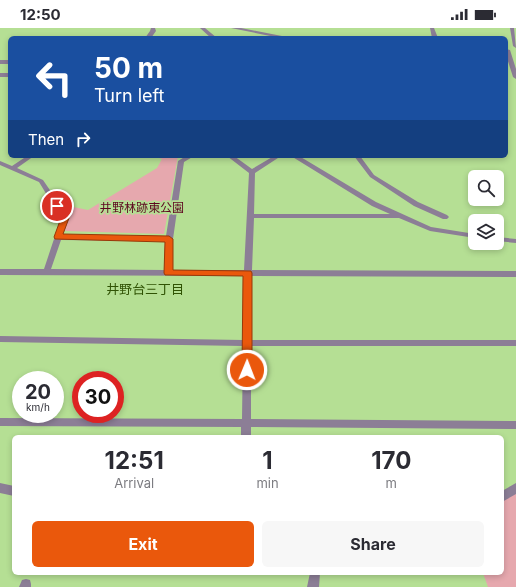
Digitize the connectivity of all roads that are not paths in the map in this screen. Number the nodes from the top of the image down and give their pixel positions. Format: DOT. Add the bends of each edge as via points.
graph roads {
  1 [pos="202,28"];
  2 [pos="233,28"];
  3 [pos="512,28"];
  4 [pos="239,29"];
  5 [pos="212,36"];
  6 [pos="278,36"];
  7 [pos="516,46"];
  8 [pos="508,55"];
  9 [pos="516,77"];
  10 [pos="28,158"];
  11 [pos="187,158"];
  12 [pos="233,158"];
  13 [pos="275,158"];
  14 [pos="297,158"];
  15 [pos="359,158"];
  16 [pos="0,163"];
  17 [pos="13,168"];
  18 [pos="252,172"];
  19 [pos="250,216"];
  20 [pos="402,216"];
  21 [pos="445,217"];
  22 [pos="468,235"];
  23 [pos="58,237"];
  24 [pos="169,239"];
  25 [pos="504,240"];
  26 [pos="516,241"];
  27 [pos="47,271"];
  28 [pos="0,272"];
  29 [pos="168,273"];
  30 [pos="248,273"];
  31 [pos="516,274"];
  32 [pos="0,339"];
  33 [pos="247,343"];
  34 [pos="516,343"];
  35 [pos="0,422"];
  36 [pos="246,424"];
  37 [pos="516,425"];
  38 [pos="246,435"];
  39 [pos="0,488"];
  40 [pos="516,488"];
  41 [pos="12,491"];
  42 [pos="504,496"];
  43 [pos="315,575"];
  44 [pos="314,587"];
  1 -- 5 [label="street"];
  2 -- 4 [label="street"];
  3 -- 7 [label="street"];
  4 -- 6 [label="street"];
  8 -- 9 [label="street"];
  10 -- 17 [label="street"];
  11 -- 24 [label="street" via="181,161"];
  12 -- 18 [label="street"];
  13 -- 18 [label="street"];
  14 -- 20 [label="street" via="374,204"];
  15 -- 21 [label="street" via="372,176 416,204"];
  16 -- 17 [label="street"];
  17 -- 23 [label="street" via="42,181 65,218"];
  18 -- 19 [label="street"];
  19 -- 20 [label="street"];
  19 -- 30 [label="street"];
  20 -- 22 [label="street" via="430,229"];
  23 -- 24 [label="street"];
  23 -- 27 [label="street"];
  24 -- 29 [label="street"];
  25 -- 26 [label="street"];
  27 -- 28 [label="street"];
  27 -- 29 [label="street"];
  29 -- 30 [label="street"];
  30 -- 31 [label="street"];
  30 -- 33 [label="street"];
  32 -- 33 [label="street"];
  33 -- 34 [label="street"];
  33 -- 36 [label="street"];
  35 -- 36 [label="street"];
  36 -- 37 [label="street"];
  36 -- 38 [label="street"];
  39 -- 41 [label="street"];
  40 -- 42 [label="street"];
  43 -- 44 [label="street"];
}
